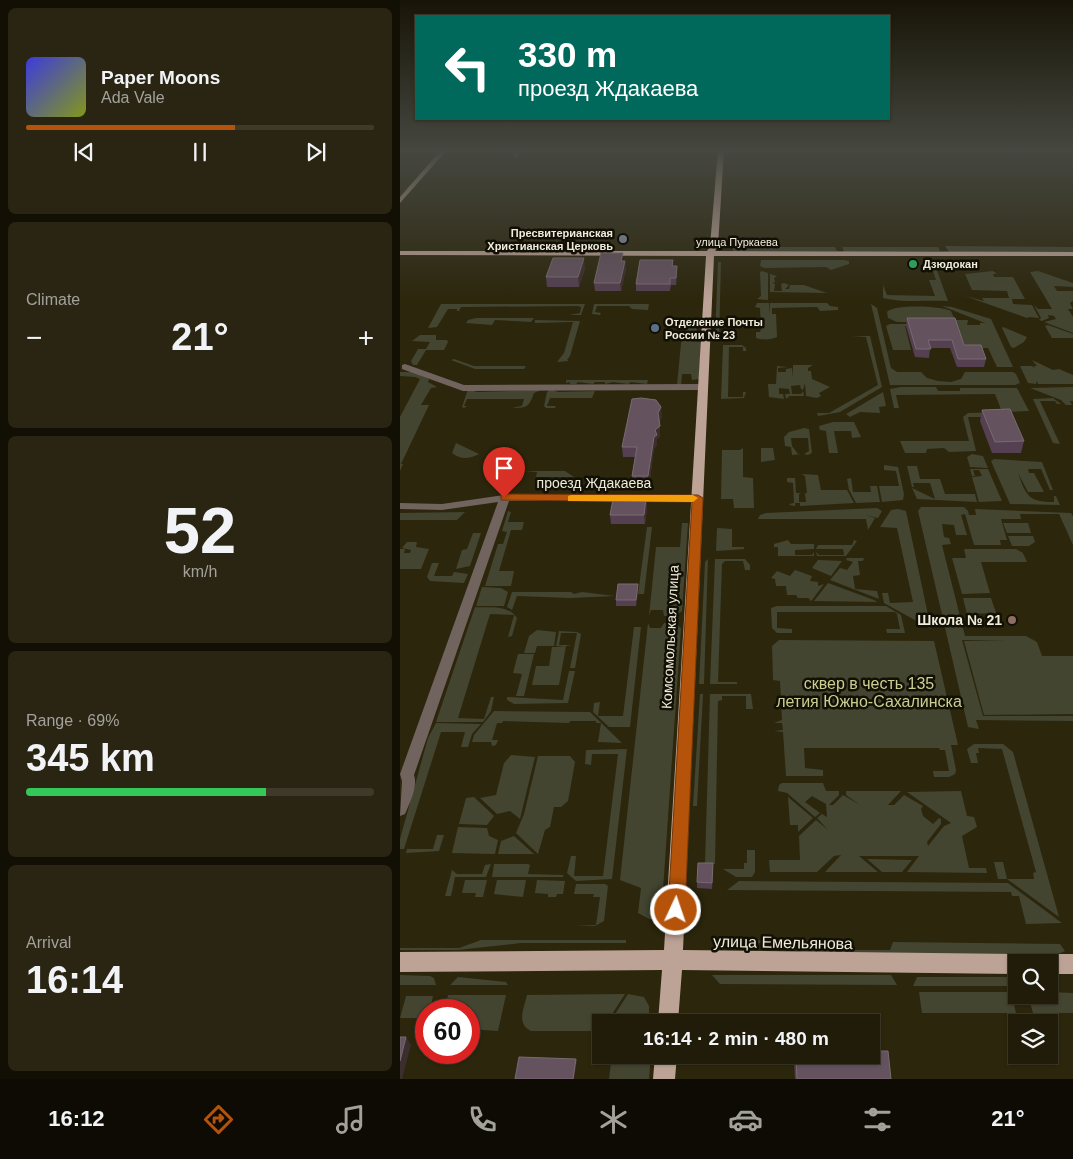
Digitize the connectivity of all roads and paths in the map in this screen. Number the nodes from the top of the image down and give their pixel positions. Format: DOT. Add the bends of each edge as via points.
graph roads {
  1 [pos="710,200"];
  2 [pos="717,200"];
  3 [pos="400,253"];
  4 [pos="710,253"];
  5 [pos="1073,254"];
  6 [pos="405,368"];
  7 [pos="704,387"];
  8 [pos="504,498"];
  9 [pos="698,498"];
  10 [pos="400,506"];
  11 [pos="400,809"];
  12 [pos="673,960"];
  13 [pos="400,962"];
  14 [pos="1008,964"];
  15 [pos="1058,964"];
  16 [pos="1073,964"];
  17 [pos="669,1014"];
  18 [pos="665,1064"];
  19 [pos="664,1079"];
  1 -- 4 [label="main road, Комсомольская улица" via="706,245"];
  2 -- 4 [label="main road, Комсомольская улица" via="714,246"];
  3 -- 4 [label="main road, улица Пуркаева"];
  4 -- 5 [label="main road, улица Пуркаева"];
  4 -- 7 [label="main road, Комсомольская улица"];
  6 -- 7 [label="street" via="463,388"];
  7 -- 9 [label="main road, Комсомольская улица"];
  8 -- 9 [label="street, проезд Ждакаева"];
  8 -- 10 [label="street, проезд Ждакаева" via="442,507"];
  8 -- 11 [label="street" via="407,775 409,781"];
  9 -- 12 [label="main road, Комсомольская улица"];
  12 -- 13 [label="main road, улица Емельянова"];
  12 -- 14 [label="main road, улица Емельянова"];
  12 -- 17 [label="main road, Комсомольская улица"];
  15 -- 16 [label="main road"];
  18 -- 19 [label="main road"];
}
